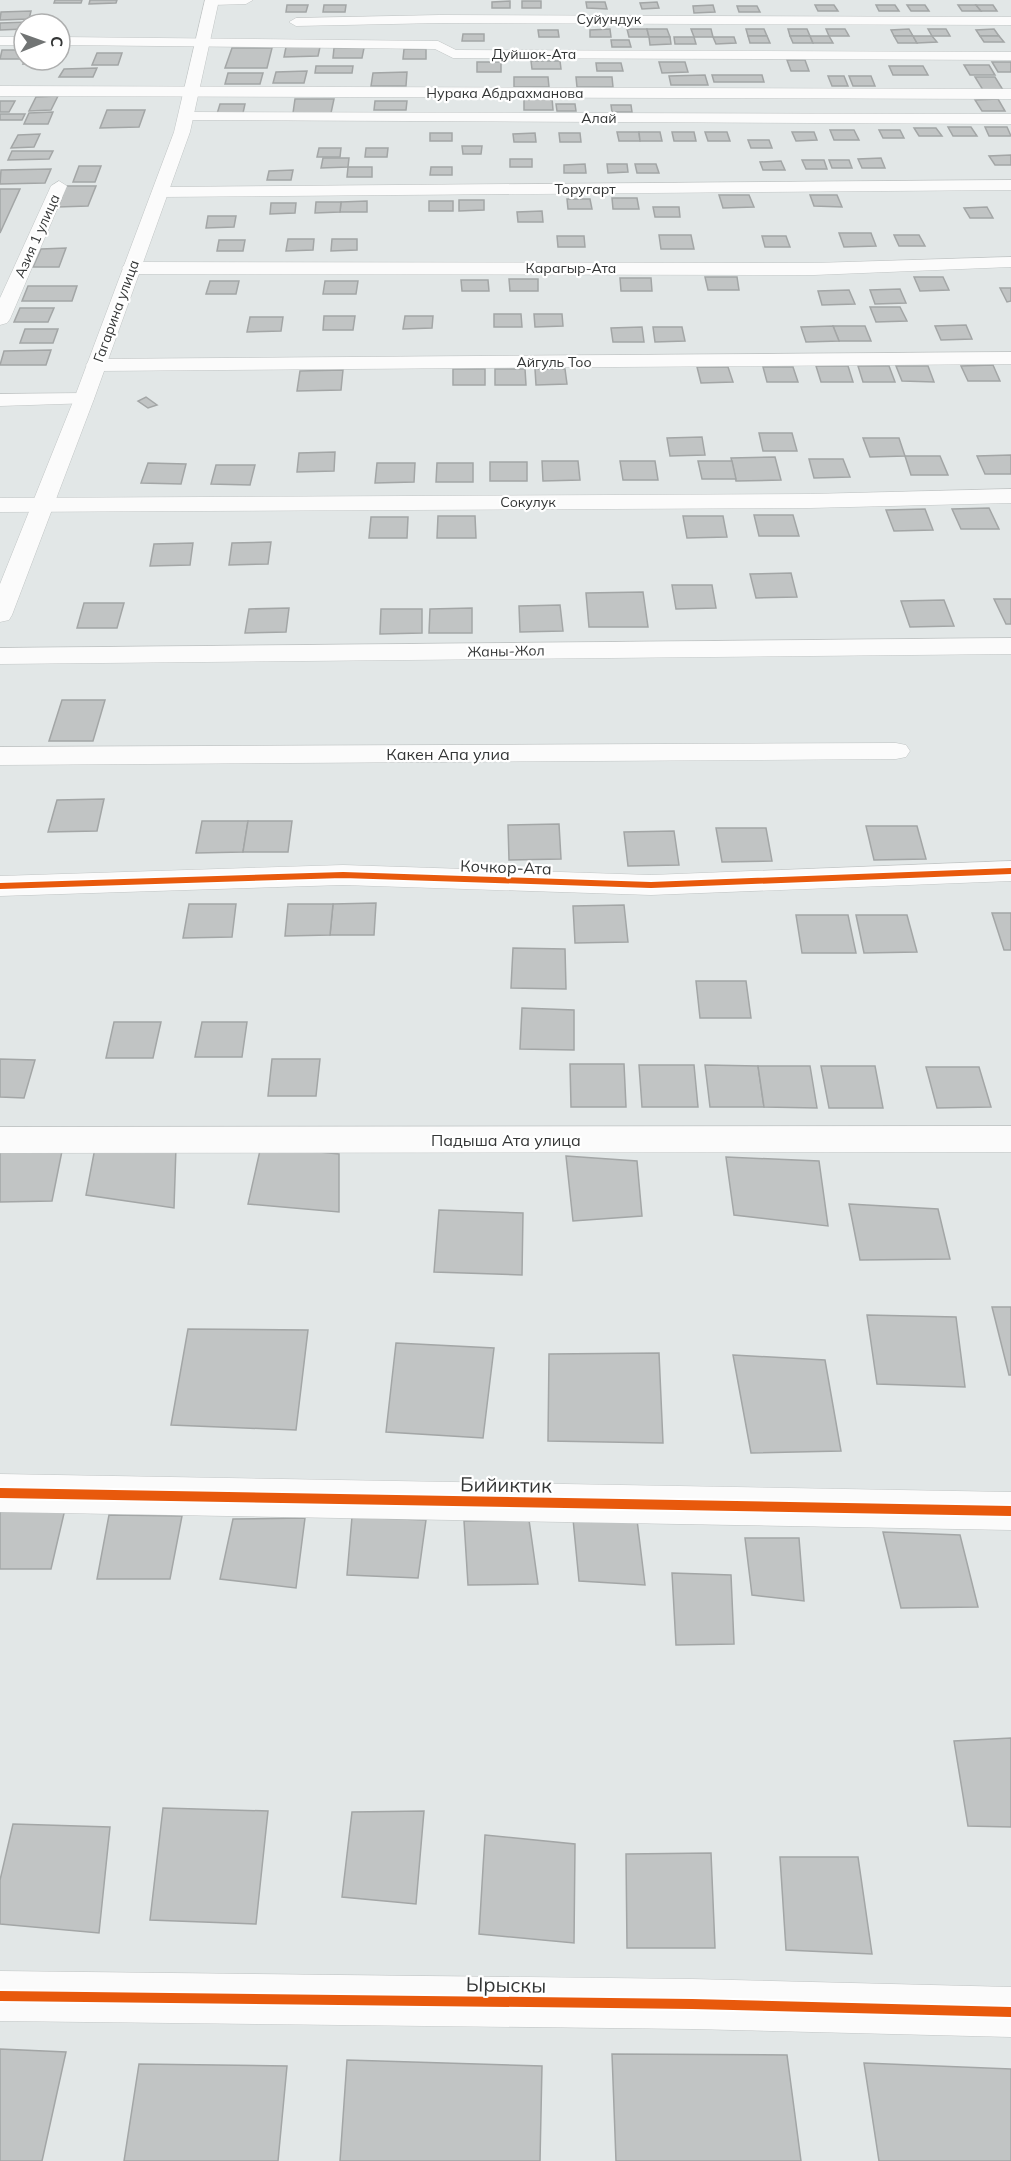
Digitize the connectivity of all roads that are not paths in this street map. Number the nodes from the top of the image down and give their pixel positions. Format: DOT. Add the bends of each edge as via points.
graph roads {
  1 [pos="212,0"];
  2 [pos="246,0"];
  3 [pos="440,19"];
  4 [pos="1011,21"];
  5 [pos="277,22"];
  6 [pos="209,30"];
  7 [pos="72,40"];
  8 [pos="438,45"];
  9 [pos="1011,56"];
  10 [pos="0,91"];
  11 [pos="192,91"];
  12 [pos="1011,94"];
  13 [pos="186,117"];
  14 [pos="1011,119"];
  15 [pos="1011,185"];
  16 [pos="59,186"];
  17 [pos="160,192"];
  18 [pos="1011,262"];
  19 [pos="131,268"];
  20 [pos="0,319"];
  21 [pos="1011,358"];
  22 [pos="96,365"];
  23 [pos="84,399"];
  24 [pos="0,400"];
  25 [pos="1011,496"];
  26 [pos="44,504"];
  27 [pos="0,505"];
  28 [pos="0,615"];
  29 [pos="1011,646"];
  30 [pos="0,656"];
  31 [pos="896,751"];
  32 [pos="0,756"];
  33 [pos="1011,871"];
  34 [pos="0,886"];
  35 [pos="1011,1139"];
  36 [pos="0,1140"];
  37 [pos="0,1493"];
  38 [pos="1011,1511"];
  39 [pos="0,1996"];
  40 [pos="1011,2012"];
  1 -- 2 [label="street"];
  1 -- 6 [label="street, Гагарина улица"];
  3 -- 4 [label="street, Суйундук"];
  3 -- 5 [label="street, Суйундук"];
  3 -- 8 [label="street"];
  6 -- 7 [label="street, Дуйшок-Ата"];
  6 -- 8 [label="street, Дуйшок-Ата"];
  6 -- 11 [label="street, Гагарина улица"];
  8 -- 9 [label="street, Дуйшок-Ата" via="453,54"];
  10 -- 11 [label="street, Нурака Абдрахманова"];
  11 -- 12 [label="street, Нурака Абдрахманова"];
  11 -- 13 [label="street, Гагарина улица"];
  13 -- 14 [label="street, Алай"];
  13 -- 17 [label="street, Гагарина улица"];
  15 -- 17 [label="street, Торугарт"];
  16 -- 20 [label="street, Азия 1 улица"];
  17 -- 19 [label="street, Гагарина улица"];
  18 -- 19 [label="street, Карагыр-Ата" via="814,269"];
  19 -- 22 [label="street, Гагарина улица"];
  21 -- 22 [label="street, Айгуль Тоо"];
  22 -- 23 [label="street, Гагарина улица"];
  23 -- 24 [label="street"];
  23 -- 26 [label="street, Гагарина улица"];
  25 -- 26 [label="street, Сокулук" via="810,501"];
  26 -- 27 [label="street, Сокулук"];
  26 -- 28 [label="street, Гагарина улица"];
  29 -- 30 [label="street, Жаны-Жол"];
  31 -- 32 [label="street, Какен Апа улиа"];
  33 -- 34 [label="street, Кочкор-Ата" via="651,885 343,875"];
  35 -- 36 [label="street, Падыша Ата улица"];
  37 -- 38 [label="street, Бийиктик"];
  39 -- 40 [label="street, Ырыскы" via="704,2004"];
}
